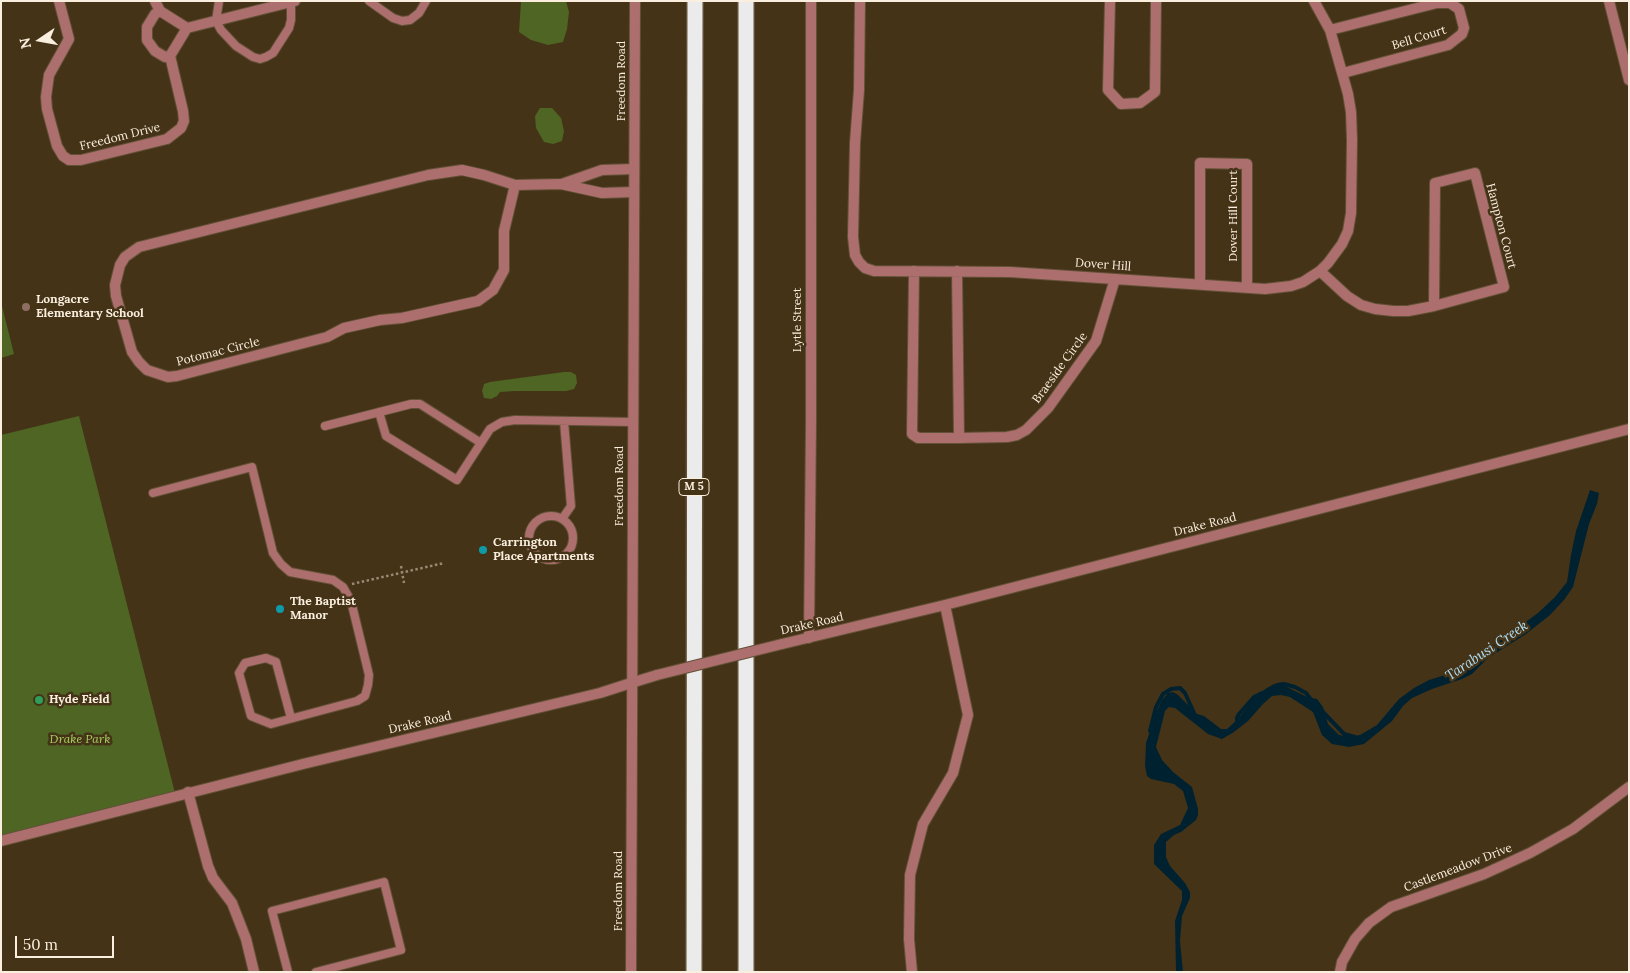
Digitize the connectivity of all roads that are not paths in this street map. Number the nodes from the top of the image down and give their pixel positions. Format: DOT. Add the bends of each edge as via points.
graph roads {
  1 [pos="60,1"];
  2 [pos="155,1"];
  3 [pos="219,1"];
  4 [pos="369,1"];
  5 [pos="426,1"];
  6 [pos="635,1"];
  7 [pos="695,1"];
  8 [pos="746,1"];
  9 [pos="811,1"];
  10 [pos="860,1"];
  11 [pos="1110,1"];
  12 [pos="1156,1"];
  13 [pos="1314,1"];
  14 [pos="1609,1"];
  15 [pos="292,2"];
  16 [pos="160,11"];
  17 [pos="216,21"];
  18 [pos="187,28"];
  19 [pos="1330,30"];
  20 [pos="170,56"];
  21 [pos="1343,73"];
  22 [pos="1629,80"];
  23 [pos="634,169"];
  24 [pos="561,184"];
  25 [pos="515,185"];
  26 [pos="634,192"];
  27 [pos="914,271"];
  28 [pos="957,271"];
  29 [pos="1320,271"];
  30 [pos="1115,279"];
  31 [pos="1200,284"];
  32 [pos="1247,287"];
  33 [pos="1434,306"];
  34 [pos="379,412"];
  35 [pos="564,421"];
  36 [pos="633,422"];
  37 [pos="325,426"];
  38 [pos="1629,429"];
  39 [pos="959,438"];
  40 [pos="481,443"];
  41 [pos="153,493"];
  42 [pos="562,519"];
  43 [pos="945,604"];
  44 [pos="809,638"];
  45 [pos="631,683"];
  46 [pos="291,718"];
  47 [pos="1629,787"];
  48 [pos="188,792"];
  49 [pos="1,841"];
  50 [pos="254,972"];
  51 [pos="288,972"];
  52 [pos="316,972"];
  53 [pos="631,972"];
  54 [pos="694,972"];
  55 [pos="746,972"];
  56 [pos="912,972"];
  57 [pos="1340,972"];
  1 -- 20 [label="street, Freedom Drive" via="69,39 49,75 46,96 58,146 63,156 70,160 167,139 181,128 183,111"];
  2 -- 16 [label="street"];
  3 -- 17 [label="lane"];
  4 -- 5 [label="lane" via="402,21 420,13"];
  6 -- 23 [label="street, Freedom Road"];
  7 -- 54 [label="highway, M 5"];
  8 -- 55 [label="highway"];
  9 -- 44 [label="street, Lytle Street"];
  10 -- 27 [label="street, Dover Hill" via="853,248 859,262 870,270"];
  11 -- 12 [label="street" via="1108,90 1121,104 1140,104 1155,92"];
  13 -- 19 [label="street, Dover Hill"];
  14 -- 22 [label="street"];
  15 -- 17 [label="street"];
  15 -- 17 [label="lane" via="289,28 273,53 260,59 236,46"];
  16 -- 18 [label="street"];
  16 -- 20 [label="street" via="147,27 148,40 155,51"];
  17 -- 18 [label="street"];
  18 -- 20 [label="street"];
  19 -- 21 [label="street, Dover Hill"];
  19 -- 21 [label="street, Bell Court" via="1437,3 1450,3 1459,9 1464,28 1462,34 1448,45"];
  21 -- 29 [label="street, Dover Hill" via="1351,112 1351,213 1342,244"];
  23 -- 24 [label="street, Potomac Circle" via="602,170"];
  23 -- 26 [label="street, Freedom Road"];
  24 -- 25 [label="street, Potomac Circle"];
  24 -- 26 [label="street, Potomac Circle" via="602,193"];
  25 -- 25 [label="street, Potomac Circle" via="462,170 428,174 139,247 120,265 115,285 132,352 147,370 168,377 177,376 327,337 344,328 478,301 493,290 504,270 504,231"];
  26 -- 36 [label="street, Freedom Road"];
  27 -- 28 [label="street, Dover Hill"];
  27 -- 39 [label="street, Braeside Circle" via="912,434 918,438"];
  28 -- 30 [label="street, Dover Hill"];
  28 -- 39 [label="street"];
  29 -- 32 [label="street, Dover Hill" via="1291,286"];
  29 -- 33 [label="street, Hampton Court" via="1361,305 1393,311"];
  30 -- 31 [label="street, Dover Hill"];
  30 -- 39 [label="street, Braeside Circle" via="1096,341 1048,408 1017,435"];
  31 -- 32 [label="street, Dover Hill"];
  31 -- 32 [label="street, Dover Hill Court" via="1200,163 1247,164"];
  33 -- 33 [label="street, Hampton Court" via="1504,287 1475,173 1435,184"];
  34 -- 37 [label="lane"];
  34 -- 40 [label="lane" via="420,404"];
  34 -- 40 [label="lane" via="386,436 457,480"];
  35 -- 36 [label="lane"];
  35 -- 40 [label="lane" via="502,422 490,429"];
  35 -- 42 [label="lane" via="571,506"];
  36 -- 45 [label="street, Freedom Road"];
  38 -- 43 [label="street, Drake Road"];
  41 -- 46 [label="lane" via="252,467 272,553 290,572 333,580 343,587 351,601 369,674 365,696 357,701"];
  42 -- 42 [label="lane" via="545,516 532,526 528,534 529,543 539,557 556,560 570,550 572,533"];
  43 -- 44 [label="street, Drake Road"];
  43 -- 56 [label="street" via="968,715 953,773 923,824 910,875"];
  44 -- 45 [label="street, Drake Road, bridge"];
  45 -- 48 [label="street, Drake Road"];
  45 -- 53 [label="street, Freedom Road"];
  46 -- 46 [label="lane" via="271,724 251,716 239,672 245,662 266,658 276,662"];
  47 -- 57 [label="street, Castlemeadow Drive" via="1573,829 1530,853 1484,874 1391,906 1355,939"];
  48 -- 49 [label="street, Drake Road"];
  48 -- 50 [label="street" via="208,866 232,903"];
  51 -- 52 [label="lane" via="272,911 384,882 401,950"];
}
